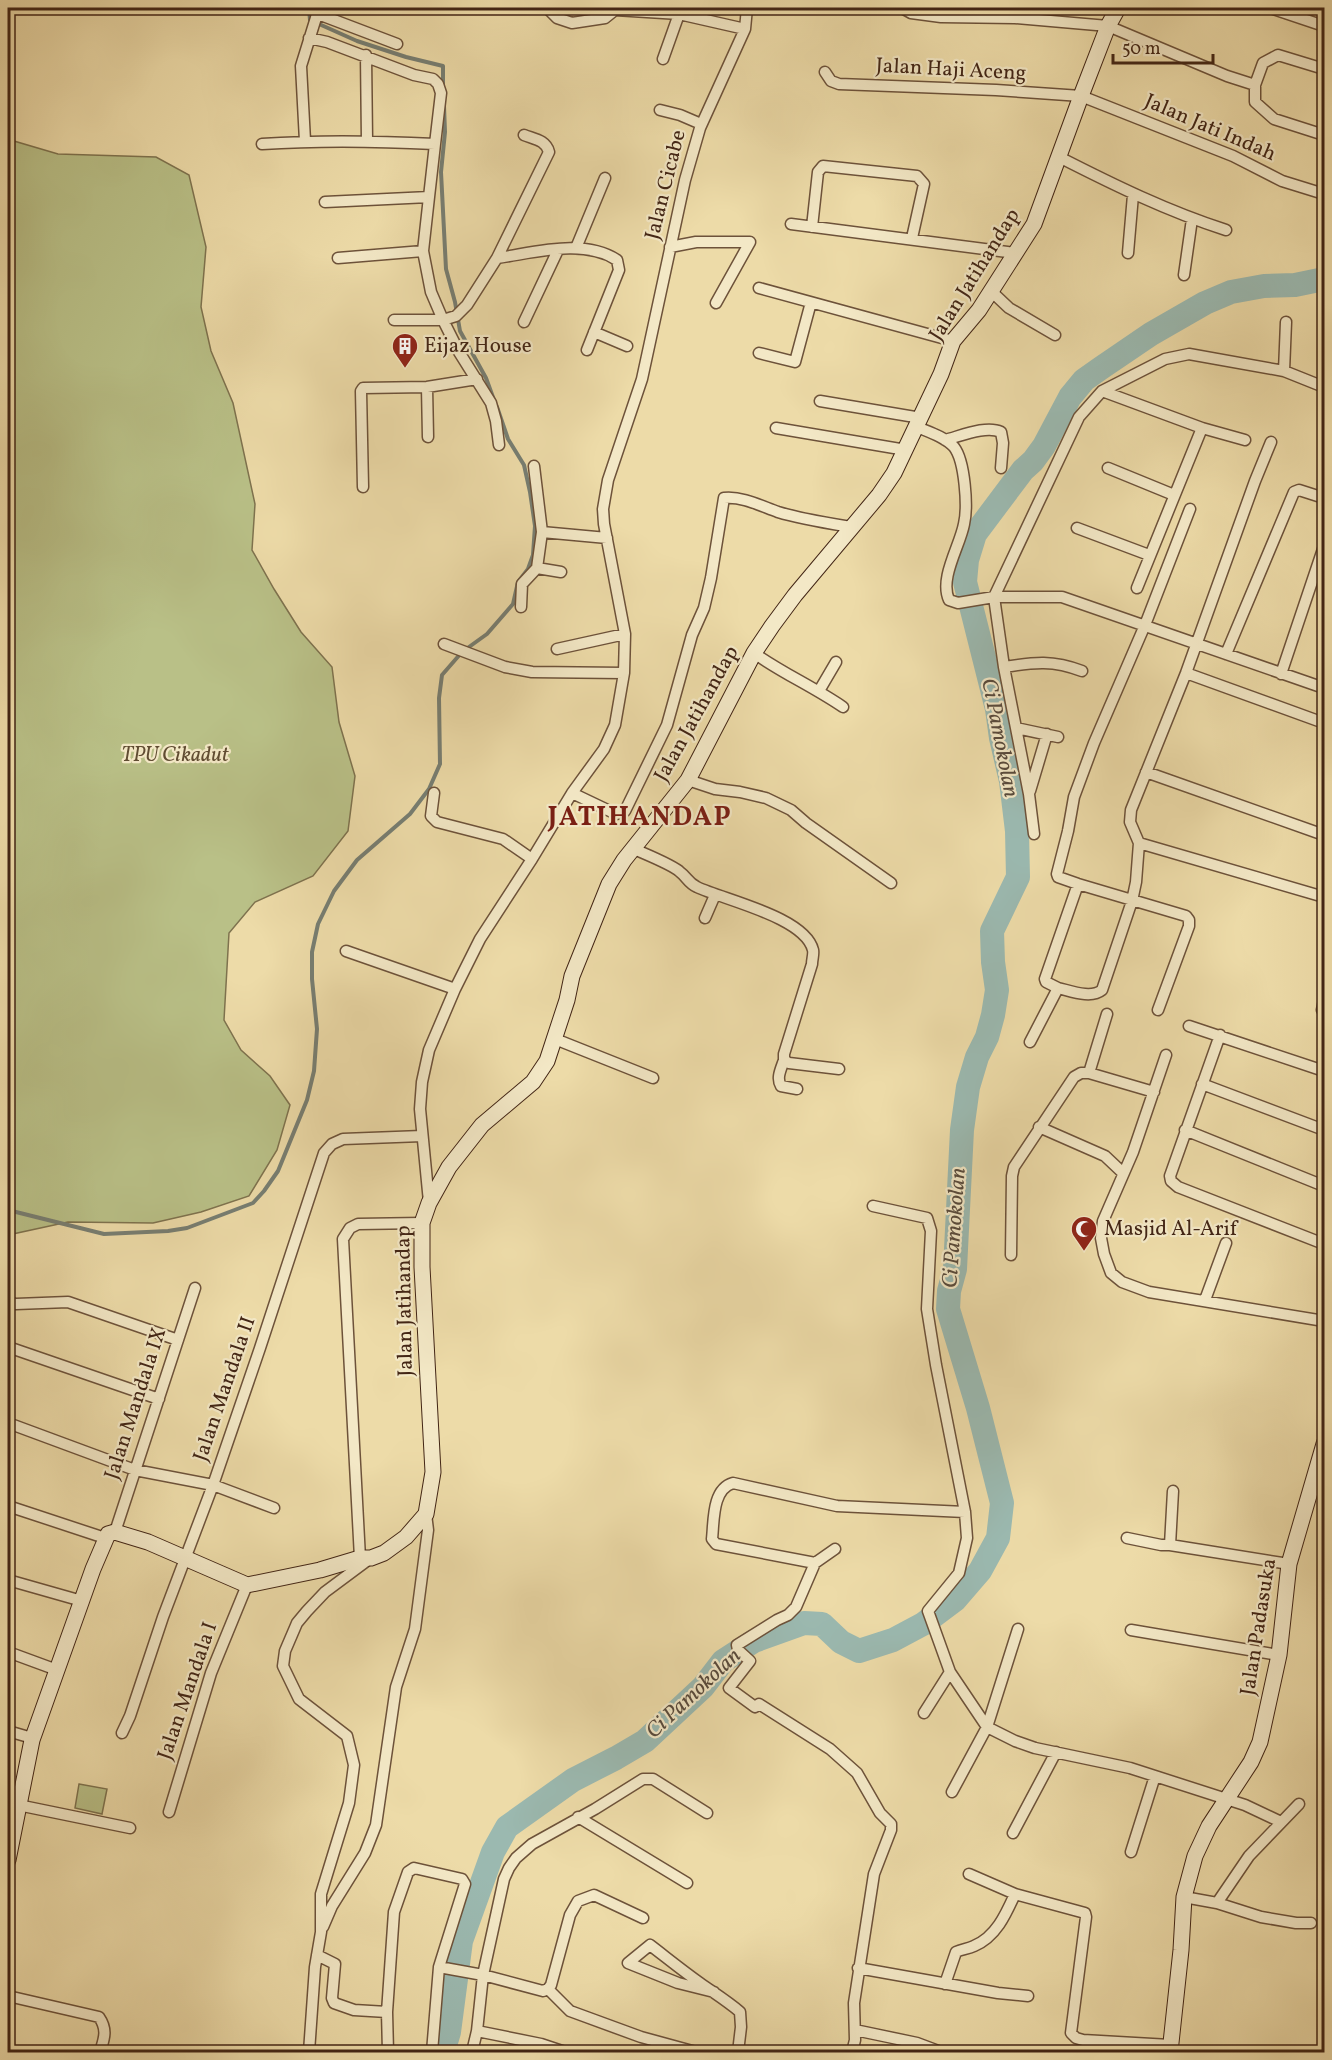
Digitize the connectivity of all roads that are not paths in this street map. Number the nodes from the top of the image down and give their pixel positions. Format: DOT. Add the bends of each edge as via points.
graph roads {
  1 [pos="547,8"];
  2 [pos="747,8"];
  3 [pos="904,8"];
  4 [pos="1118,8"];
  5 [pos="1270,8"];
  6 [pos="318,11"];
  7 [pos="679,14"];
  8 [pos="1108,26"];
  9 [pos="1324,26"];
  10 [pos="745,29"];
  11 [pos="309,38"];
  12 [pos="397,44"];
  13 [pos="366,56"];
  14 [pos="663,59"];
  15 [pos="1324,69"];
  16 [pos="825,72"];
  17 [pos="1255,85"];
  18 [pos="1081,96"];
  19 [pos="660,110"];
  20 [pos="701,124"];
  21 [pos="524,135"];
  22 [pos="1324,135"];
  23 [pos="305,141"];
  24 [pos="368,141"];
  25 [pos="262,144"];
  26 [pos="435,144"];
  27 [pos="1059,157"];
  28 [pos="605,178"];
  29 [pos="1324,194"];
  30 [pos="1133,195"];
  31 [pos="429,196"];
  32 [pos="325,202"];
  33 [pos="1192,219"];
  34 [pos="791,224"];
  35 [pos="812,226"];
  36 [pos="1226,230"];
  37 [pos="912,238"];
  38 [pos="670,247"];
  39 [pos="576,248"];
  40 [pos="558,250"];
  41 [pos="423,251"];
  42 [pos="1015,253"];
  43 [pos="1128,253"];
  44 [pos="338,258"];
  45 [pos="497,258"];
  46 [pos="1184,275"];
  47 [pos="992,291"];
  48 [pos="716,303"];
  49 [pos="810,306"];
  50 [pos="394,320"];
  51 [pos="443,320"];
  52 [pos="524,322"];
  53 [pos="1286,322"];
  54 [pos="594,332"];
  55 [pos="1055,335"];
  56 [pos="953,343"];
  57 [pos="627,346"];
  58 [pos="587,350"];
  59 [pos="759,353"];
  60 [pos="1284,370"];
  61 [pos="477,379"];
  62 [pos="426,387"];
  63 [pos="1324,387"];
  64 [pos="1102,391"];
  65 [pos="820,401"];
  66 [pos="919,422"];
  67 [pos="776,428"];
  68 [pos="1202,428"];
  69 [pos="428,437"];
  70 [pos="945,440"];
  71 [pos="1245,440"];
  72 [pos="1271,442"];
  73 [pos="499,445"];
  74 [pos="906,450"];
  75 [pos="534,466"];
  76 [pos="1001,468"];
  77 [pos="1108,468"];
  78 [pos="363,488"];
  79 [pos="1174,495"];
  80 [pos="1324,498"];
  81 [pos="1190,509"];
  82 [pos="851,526"];
  83 [pos="1077,528"];
  84 [pos="542,532"];
  85 [pos="607,538"];
  86 [pos="1324,546"];
  87 [pos="1149,555"];
  88 [pos="537,568"];
  89 [pos="561,572"];
  90 [pos="1137,588"];
  91 [pos="994,597"];
  92 [pos="521,607"];
  93 [pos="1144,625"];
  94 [pos="625,634"];
  95 [pos="1196,642"];
  96 [pos="444,644"];
  97 [pos="557,649"];
  98 [pos="754,653"];
  99 [pos="1226,654"];
  100 [pos="836,662"];
  101 [pos="1004,667"];
  102 [pos="1082,671"];
  103 [pos="624,673"];
  104 [pos="1186,673"];
  105 [pos="1281,674"];
  106 [pos="1324,687"];
  107 [pos="819,691"];
  108 [pos="843,707"];
  109 [pos="1324,723"];
  110 [pos="1016,728"];
  111 [pos="1047,734"];
  112 [pos="1058,738"];
  113 [pos="1146,772"];
  114 [pos="688,780"];
  115 [pos="434,793"];
  116 [pos="572,793"];
  117 [pos="1029,794"];
  118 [pos="1034,834"];
  119 [pos="1324,835"];
  120 [pos="1140,843"];
  121 [pos="634,849"];
  122 [pos="532,859"];
  123 [pos="891,883"];
  124 [pos="1078,884"];
  125 [pos="715,895"];
  126 [pos="1324,897"];
  127 [pos="1132,901"];
  128 [pos="705,918"];
  129 [pos="346,951"];
  130 [pos="1058,988"];
  131 [pos="455,989"];
  132 [pos="1158,1010"];
  133 [pos="1107,1014"];
  134 [pos="1189,1026"];
  135 [pos="1220,1035"];
  136 [pos="555,1039"];
  137 [pos="1030,1042"];
  138 [pos="1166,1055"];
  139 [pos="784,1060"];
  140 [pos="839,1069"];
  141 [pos="1324,1071"];
  142 [pos="1089,1073"];
  143 [pos="653,1078"];
  144 [pos="1202,1084"];
  145 [pos="797,1089"];
  146 [pos="1154,1092"];
  147 [pos="1039,1127"];
  148 [pos="1185,1130"];
  149 [pos="1324,1130"];
  150 [pos="422,1136"];
  151 [pos="1123,1173"];
  152 [pos="1324,1185"];
  153 [pos="429,1203"];
  154 [pos="873,1206"];
  155 [pos="422,1222"];
  156 [pos="1226,1242"];
  157 [pos="1324,1244"];
  158 [pos="1011,1255"];
  159 [pos="195,1288"];
  160 [pos="1205,1300"];
  161 [pos="8,1302"];
  162 [pos="1324,1321"];
  163 [pos="178,1340"];
  164 [pos="8,1347"];
  165 [pos="159,1399"];
  166 [pos="8,1423"];
  167 [pos="1324,1444"];
  168 [pos="135,1470"];
  169 [pos="213,1485"];
  170 [pos="1173,1491"];
  171 [pos="8,1506"];
  172 [pos="274,1508"];
  173 [pos="964,1512"];
  174 [pos="426,1514"];
  175 [pos="110,1535"];
  176 [pos="1126,1538"];
  177 [pos="1170,1545"];
  178 [pos="835,1549"];
  179 [pos="372,1556"];
  180 [pos="185,1557"];
  181 [pos="814,1563"];
  182 [pos="1289,1564"];
  183 [pos="8,1580"];
  184 [pos="247,1585"];
  185 [pos="82,1601"];
  186 [pos="1018,1629"];
  187 [pos="1131,1630"];
  188 [pos="8,1653"];
  189 [pos="1279,1655"];
  190 [pos="57,1670"];
  191 [pos="950,1672"];
  192 [pos="924,1713"];
  193 [pos="987,1727"];
  194 [pos="8,1731"];
  195 [pos="122,1732"];
  196 [pos="32,1738"];
  197 [pos="1056,1752"];
  198 [pos="1155,1776"];
  199 [pos="952,1792"];
  200 [pos="1227,1799"];
  201 [pos="1299,1804"];
  202 [pos="18,1805"];
  203 [pos="169,1812"];
  204 [pos="707,1813"];
  205 [pos="578,1817"];
  206 [pos="1281,1822"];
  207 [pos="130,1828"];
  208 [pos="1013,1833"];
  209 [pos="1131,1852"];
  210 [pos="8,1860"];
  211 [pos="969,1874"];
  212 [pos="687,1883"];
  213 [pos="1016,1894"];
  214 [pos="1184,1897"];
  215 [pos="1217,1903"];
  216 [pos="643,1918"];
  217 [pos="1311,1923"];
  218 [pos="321,1932"];
  219 [pos="317,1955"];
  220 [pos="443,1968"];
  221 [pos="858,1968"];
  222 [pos="483,1975"];
  223 [pos="945,1984"];
  224 [pos="548,1989"];
  225 [pos="714,1992"];
  226 [pos="1028,1995"];
  227 [pos="8,1996"];
  228 [pos="387,2012"];
  229 [pos="855,2030"];
  230 [pos="477,2031"];
  231 [pos="540,2048"];
  232 [pos="1170,2049"];
  233 [pos="100,2052"];
  234 [pos="309,2052"];
  235 [pos="388,2052"];
  236 [pos="432,2052"];
  237 [pos="472,2052"];
  238 [pos="565,2052"];
  239 [pos="696,2052"];
  240 [pos="738,2052"];
  241 [pos="852,2052"];
  242 [pos="941,2052"];
  1 -- 7 [label="street" via="557,18 572,23 604,18 615,10"];
  2 -- 10 [label="street, Jalan Cicabe"];
  3 -- 8 [label="street" via="911,13 941,17"];
  4 -- 8 [label="street, Jalan Jatihandap"];
  5 -- 9 [label="street"];
  6 -- 11 [label="street"];
  6 -- 12 [label="street"];
  7 -- 10 [label="street"];
  7 -- 14 [label="street"];
  8 -- 17 [label="street"];
  8 -- 18 [label="street, Jalan Jatihandap"];
  10 -- 20 [label="street, Jalan Cicabe"];
  11 -- 13 [label="street"];
  11 -- 23 [label="street" via="301,66"];
  13 -- 24 [label="street"];
  13 -- 26 [label="street" via="438,84 441,93"];
  15 -- 17 [label="street" via="1278,55 1263,63"];
  16 -- 18 [label="street, Jalan Haji Aceng" via="838,84"];
  17 -- 22 [label="street" via="1255,102 1274,119"];
  18 -- 27 [label="street, Jalan Jatihandap"];
  18 -- 29 [label="street, Jalan Jati Indah" via="1233,156 1282,181"];
  19 -- 20 [label="street"];
  20 -- 38 [label="street, Jalan Cicabe"];
  21 -- 45 [label="street" via="548,146 549,152"];
  23 -- 24 [label="street"];
  23 -- 25 [label="street"];
  24 -- 26 [label="street"];
  26 -- 31 [label="street"];
  27 -- 30 [label="street"];
  27 -- 42 [label="street, Jalan Jatihandap" via="1034,224"];
  28 -- 39 [label="street"];
  30 -- 33 [label="street"];
  30 -- 43 [label="street"];
  31 -- 32 [label="street"];
  31 -- 41 [label="street"];
  33 -- 36 [label="street"];
  33 -- 46 [label="street"];
  34 -- 35 [label="street"];
  35 -- 37 [label="street"];
  35 -- 37 [label="street" via="818,172 823,166 902,174 917,176 924,184"];
  37 -- 42 [label="street"];
  38 -- 48 [label="street" via="696,242 750,242"];
  38 -- 85 [label="street, Jalan Cicabe" via="642,379 608,480 603,509"];
  39 -- 40 [label="street"];
  39 -- 54 [label="street" via="617,260 619,270"];
  40 -- 45 [label="street"];
  40 -- 52 [label="street"];
  41 -- 44 [label="street"];
  41 -- 51 [label="street" via="431,292"];
  42 -- 47 [label="street, Jalan Jatihandap"];
  45 -- 51 [label="street" via="467,304 456,316"];
  47 -- 55 [label="street" via="1009,308"];
  47 -- 56 [label="street, Jalan Jatihandap"];
  49 -- 56 [label="street"];
  49 -- 56 [label="street" via="761,291"];
  49 -- 59 [label="street" via="795,362"];
  50 -- 51 [label="street"];
  51 -- 61 [label="street"];
  53 -- 60 [label="street"];
  54 -- 57 [label="street"];
  54 -- 58 [label="street"];
  56 -- 66 [label="street, Jalan Jatihandap"];
  60 -- 63 [label="street"];
  60 -- 64 [label="street" via="1189,354 1165,359"];
  61 -- 62 [label="street"];
  61 -- 73 [label="street" via="491,403"];
  62 -- 69 [label="street"];
  62 -- 78 [label="street" via="361,391"];
  64 -- 68 [label="street"];
  64 -- 91 [label="street" via="1071,432"];
  65 -- 66 [label="street"];
  66 -- 70 [label="street"];
  66 -- 74 [label="street, Jalan Jatihandap"];
  67 -- 74 [label="street"];
  68 -- 71 [label="street"];
  68 -- 79 [label="street"];
  70 -- 76 [label="street" via="982,431 1000,432"];
  70 -- 91 [label="street" via="959,458 964,524 945,592 949,600 958,603"];
  72 -- 95 [label="street"];
  74 -- 82 [label="street, Jalan Jatihandap" via="879,495"];
  75 -- 84 [label="street"];
  77 -- 79 [label="street"];
  79 -- 87 [label="street"];
  80 -- 99 [label="street" via="1294,492"];
  81 -- 93 [label="street"];
  82 -- 98 [label="street, Jalan Jatihandap"];
  82 -- 116 [label="street" via="724,498 704,608 692,634 667,725 626,811 616,814"];
  83 -- 87 [label="street"];
  84 -- 85 [label="street"];
  84 -- 88 [label="street"];
  85 -- 94 [label="street, Jalan Cicabe"];
  86 -- 105 [label="street"];
  87 -- 90 [label="street"];
  88 -- 89 [label="street"];
  88 -- 92 [label="street" via="522,584"];
  91 -- 93 [label="street" via="1062,597"];
  91 -- 101 [label="street"];
  93 -- 95 [label="street"];
  93 -- 124 [label="street" via="1074,797 1057,874"];
  94 -- 97 [label="street"];
  94 -- 103 [label="street, Jalan Cicabe"];
  95 -- 99 [label="street"];
  95 -- 104 [label="street"];
  96 -- 103 [label="street" via="504,667 532,672"];
  98 -- 107 [label="street"];
  98 -- 114 [label="street, Jalan Jatihandap"];
  99 -- 105 [label="street"];
  100 -- 107 [label="street"];
  101 -- 102 [label="street" via="1047,662"];
  101 -- 110 [label="street"];
  103 -- 116 [label="street, Jalan Cicabe" via="615,725 604,749"];
  104 -- 109 [label="street"];
  104 -- 113 [label="street"];
  105 -- 106 [label="street"];
  107 -- 108 [label="street"];
  110 -- 111 [label="street"];
  110 -- 117 [label="street"];
  111 -- 112 [label="street"];
  111 -- 117 [label="street"];
  113 -- 119 [label="street"];
  113 -- 120 [label="street" via="1131,810 1130,822"];
  114 -- 121 [label="street, Jalan Jatihandap"];
  114 -- 123 [label="street" via="766,798 791,810"];
  115 -- 122 [label="street" via="431,816 437,822 499,837"];
  116 -- 122 [label="street, Jalan Cicabe"];
  117 -- 118 [label="street"];
  120 -- 126 [label="street"];
  120 -- 127 [label="street"];
  121 -- 125 [label="street" via="681,872 693,886"];
  121 -- 136 [label="street, Jalan Jatihandap" via="609,884 572,976"];
  122 -- 131 [label="street, Jalan Cicabe" via="480,939"];
  124 -- 127 [label="street"];
  124 -- 130 [label="street" via="1045,979"];
  125 -- 128 [label="street"];
  125 -- 139 [label="street" via="788,923 809,941 814,952"];
  127 -- 130 [label="street" via="1102,990 1090,994"];
  127 -- 132 [label="street" via="1189,920"];
  129 -- 131 [label="street"];
  130 -- 137 [label="street"];
  131 -- 150 [label="street, Jalan Cicabe" via="429,1050 422,1082"];
  133 -- 142 [label="street"];
  134 -- 135 [label="street"];
  135 -- 141 [label="street"];
  135 -- 144 [label="street"];
  136 -- 143 [label="street"];
  136 -- 153 [label="street, Jalan Jatihandap" via="533,1082 482,1125 449,1167"];
  138 -- 146 [label="street"];
  139 -- 140 [label="street"];
  139 -- 145 [label="street" via="779,1083"];
  142 -- 146 [label="street"];
  142 -- 147 [label="street" via="1074,1077"];
  144 -- 148 [label="street"];
  144 -- 149 [label="street"];
  146 -- 151 [label="street"];
  147 -- 151 [label="street" via="1105,1156"];
  147 -- 158 [label="street" via="1012,1176"];
  148 -- 152 [label="street"];
  148 -- 157 [label="street" via="1170,1176 1173,1184"];
  150 -- 153 [label="street, Jalan Cicabe"];
  150 -- 169 [label="street, Jalan Mandala II" via="343,1139 324,1153"];
  151 -- 160 [label="street" via="1103,1221 1102,1246 1111,1273 1122,1282 1149,1292"];
  153 -- 155 [label="street, Jalan Jatihandap"];
  154 -- 173 [label="street" via="927,1218 931,1231 927,1309"];
  155 -- 174 [label="street, Jalan Jatihandap" via="433,1472"];
  155 -- 179 [label="street" via="358,1224 343,1239"];
  156 -- 160 [label="street"];
  159 -- 163 [label="street, Jalan Mandala IX"];
  160 -- 162 [label="street"];
  161 -- 163 [label="street" via="68,1302"];
  163 -- 165 [label="street, Jalan Mandala IX"];
  164 -- 165 [label="street"];
  165 -- 168 [label="street, Jalan Mandala IX"];
  166 -- 168 [label="street"];
  167 -- 182 [label="street, Jalan Padasuka"];
  168 -- 169 [label="street"];
  168 -- 175 [label="street, Jalan Mandala IX"];
  169 -- 172 [label="street"];
  169 -- 180 [label="street, Jalan Mandala II"];
  170 -- 177 [label="street"];
  171 -- 175 [label="street"];
  173 -- 181 [label="street" via="837,1506 733,1483 726,1485 715,1512 712,1539 716,1544"];
  173 -- 191 [label="street" via="967,1538 959,1573 928,1611"];
  174 -- 179 [label="street" via="406,1537"];
  174 -- 218 [label="street" via="428,1530 415,1629 396,1687 376,1825 365,1853 332,1906"];
  175 -- 180 [label="street"];
  175 -- 185 [label="street"];
  176 -- 177 [label="street"];
  177 -- 182 [label="street"];
  178 -- 181 [label="street"];
  179 -- 184 [label="street"];
  179 -- 218 [label="street" via="306,1611 297,1623 283,1666 299,1700 347,1736 354,1765 347,1812 321,1894"];
  180 -- 184 [label="street"];
  180 -- 195 [label="street, Jalan Mandala II"];
  181 -- 221 [label="street" via="796,1607 788,1616 737,1645 750,1662 729,1688 830,1749 857,1773 880,1813 891,1824 874,1875"];
  182 -- 189 [label="street, Jalan Padasuka"];
  183 -- 185 [label="street"];
  184 -- 203 [label="street, Jalan Mandala I" via="211,1673"];
  185 -- 190 [label="street"];
  186 -- 193 [label="street"];
  187 -- 189 [label="street"];
  188 -- 190 [label="street"];
  189 -- 200 [label="street, Jalan Padasuka" via="1260,1742"];
  190 -- 196 [label="street"];
  191 -- 192 [label="street"];
  191 -- 193 [label="street"];
  193 -- 197 [label="street" via="1015,1741"];
  193 -- 199 [label="street"];
  194 -- 196 [label="street"];
  196 -- 202 [label="street"];
  197 -- 198 [label="street"];
  197 -- 208 [label="street"];
  198 -- 200 [label="street"];
  198 -- 209 [label="street"];
  200 -- 206 [label="street"];
  200 -- 214 [label="street, Jalan Padasuka" via="1195,1856"];
  201 -- 206 [label="street"];
  202 -- 207 [label="street"];
  202 -- 210 [label="street"];
  204 -- 205 [label="street" via="648,1778"];
  205 -- 212 [label="street"];
  205 -- 222 [label="street" via="532,1844 509,1868"];
  206 -- 215 [label="street" via="1249,1856"];
  211 -- 213 [label="street"];
  213 -- 223 [label="street" via="995,1929 975,1946 956,1952"];
  213 -- 232 [label="street" via="1086,1915 1071,2032 1076,2038"];
  214 -- 215 [label="street"];
  214 -- 232 [label="street, Jalan Padasuka"];
  215 -- 217 [label="street" via="1261,1917"];
  216 -- 224 [label="street" via="594,1895 578,1901 570,1915"];
  218 -- 219 [label="street"];
  219 -- 228 [label="street" via="335,1964 334,2003 354,2010"];
  219 -- 234 [label="street"];
  220 -- 222 [label="street"];
  220 -- 228 [label="street" via="465,1884 462,1879 414,1868 408,1872 394,1912"];
  220 -- 236 [label="street"];
  221 -- 223 [label="street"];
  221 -- 229 [label="street"];
  222 -- 224 [label="street" via="543,1991"];
  222 -- 230 [label="street"];
  223 -- 226 [label="street"];
  224 -- 239 [label="street" via="570,2012"];
  225 -- 225 [label="street" via="650,1945 628,1963 678,1983"];
  225 -- 240 [label="street" via="740,2012"];
  227 -- 233 [label="street" via="99,2017 105,2025"];
  228 -- 235 [label="street"];
  229 -- 241 [label="street"];
  229 -- 242 [label="street"];
  230 -- 231 [label="street"];
  230 -- 237 [label="street"];
  231 -- 238 [label="street"];
}
